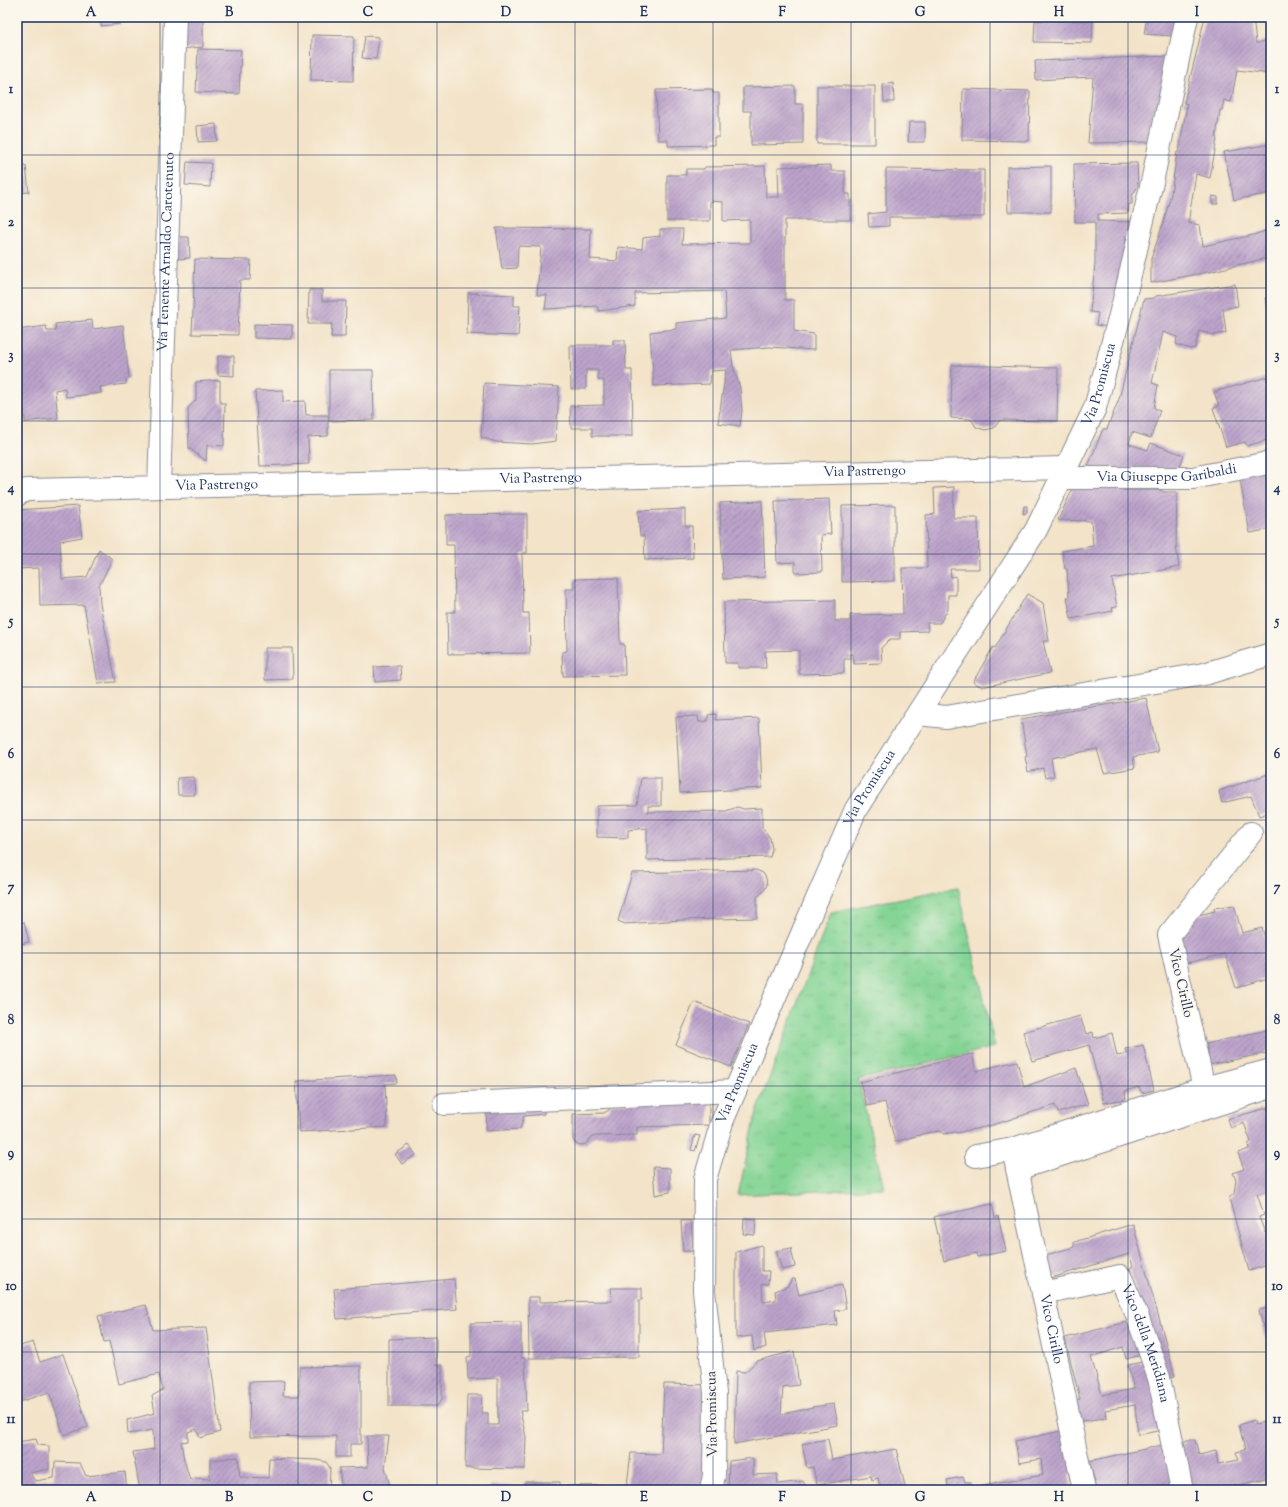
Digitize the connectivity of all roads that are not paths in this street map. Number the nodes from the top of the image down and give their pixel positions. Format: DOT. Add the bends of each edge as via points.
graph roads {
  1 [pos="175,17"];
  2 [pos="1187,17"];
  3 [pos="1271,461"];
  4 [pos="1064,473"];
  5 [pos="159,487"];
  6 [pos="17,495"];
  7 [pos="1271,654"];
  8 [pos="918,714"];
  9 [pos="1251,833"];
  10 [pos="1271,1070"];
  11 [pos="1271,1087"];
  12 [pos="1204,1088"];
  13 [pos="735,1091"];
  14 [pos="444,1104"];
  15 [pos="976,1156"];
  16 [pos="1015,1159"];
  17 [pos="1043,1293"];
  18 [pos="711,1490"];
  19 [pos="1084,1490"];
  20 [pos="1182,1490"];
  1 -- 5 [label="street, Via Tenente Arnaldo Carotenuto"];
  2 -- 4 [label="street, Via Promiscua" via="1152,182 1095,408"];
  3 -- 4 [label="street, Via Giuseppe Garibaldi" via="1193,478"];
  4 -- 5 [label="street, Via Pastrengo"];
  4 -- 8 [label="street, Via Promiscua" via="1036,530"];
  5 -- 6 [label="street, Via Pastrengo" via="26,490"];
  7 -- 8 [label="street" via="1204,674 946,716"];
  8 -- 13 [label="street, Via Promiscua" via="856,809"];
  9 -- 12 [label="street, Vico Cirillo" via="1169,935"];
  10 -- 12 [label="street"];
  11 -- 16 [label="street"];
  12 -- 16 [label="street"];
  13 -- 14 [label="street"];
  13 -- 18 [label="street, Via Promiscua" via="722,1122 705,1179 704,1291 716,1393 714,1475"];
  15 -- 16 [label="street"];
  16 -- 17 [label="street, Vico Cirillo"];
  17 -- 19 [label="street, Vico Cirillo"];
  17 -- 20 [label="street, Vico della Meridiana" via="1120,1276 1159,1378"];
}
